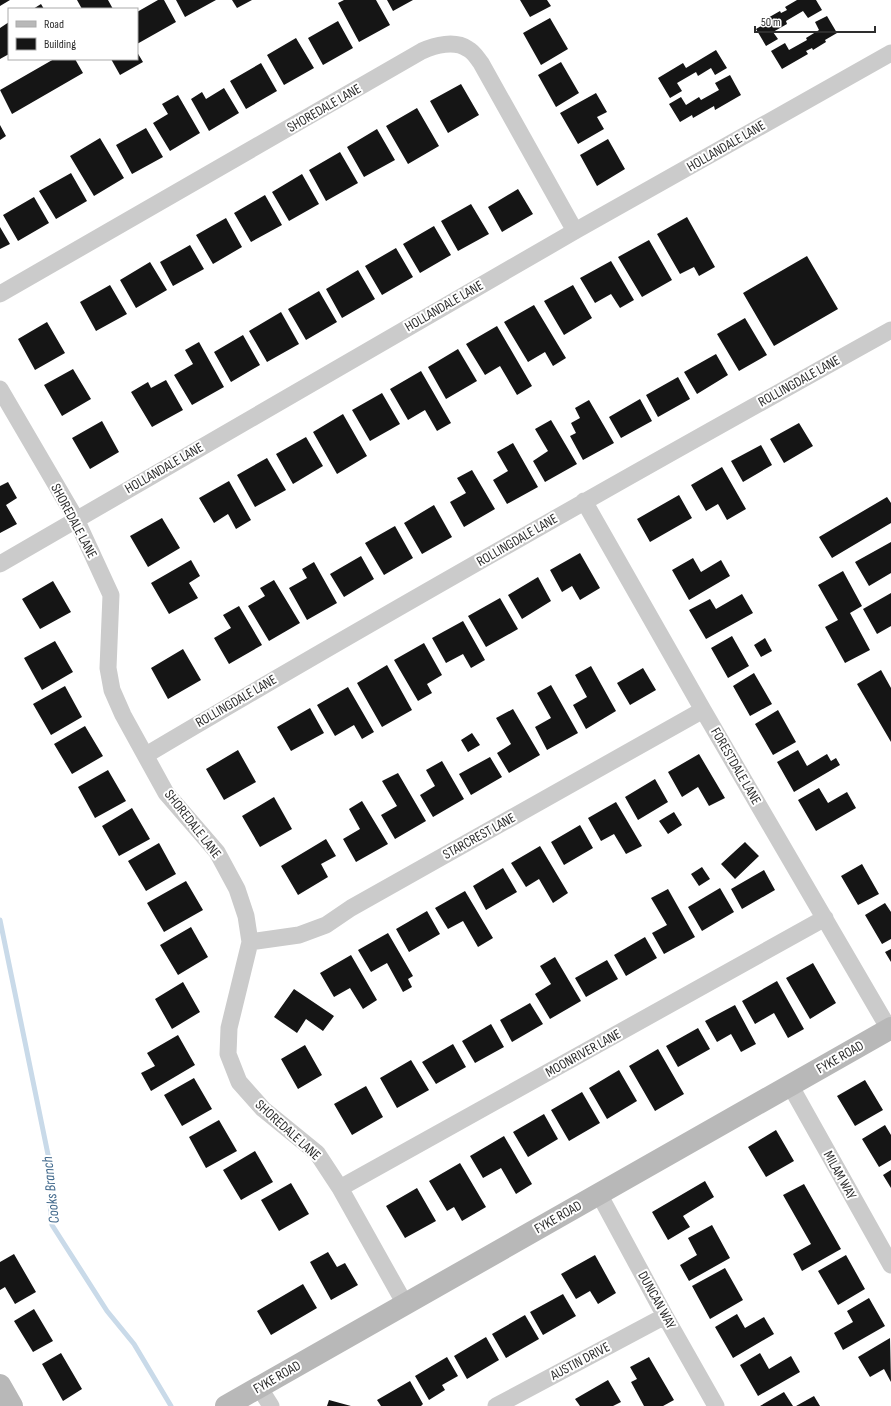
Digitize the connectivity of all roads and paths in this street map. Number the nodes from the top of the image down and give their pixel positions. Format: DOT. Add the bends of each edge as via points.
graph roads {
  1 [pos="891,53"];
  2 [pos="575,231"];
  3 [pos="0,294"];
  4 [pos="891,330"];
  5 [pos="0,389"];
  6 [pos="584,501"];
  7 [pos="76,519"];
  8 [pos="0,564"];
  9 [pos="703,710"];
  10 [pos="146,755"];
  11 [pos="825,918"];
  12 [pos="250,942"];
  13 [pos="890,1028"];
  14 [pos="790,1085"];
  15 [pos="340,1188"];
  16 [pos="599,1194"];
  17 [pos="891,1265"];
  18 [pos="405,1304"];
  19 [pos="664,1316"];
  20 [pos="0,1385"];
  21 [pos="260,1387"];
  22 [pos="12,1406"];
  23 [pos="226,1406"];
  24 [pos="271,1406"];
  25 [pos="496,1406"];
  26 [pos="716,1406"];
  1 -- 2 [label="street, HOLLANDALE LANE"];
  2 -- 3 [label="street, SHOREDALE LANE" via="481,63 468,48 442,44 422,51"];
  2 -- 7 [label="street, HOLLANDALE LANE"];
  4 -- 6 [label="street, ROLLINGDALE LANE"];
  5 -- 7 [label="street, SHOREDALE LANE"];
  6 -- 9 [label="street, FORESTDALE LANE"];
  6 -- 10 [label="street, ROLLINGDALE LANE"];
  7 -- 8 [label="street, HOLLANDALE LANE"];
  7 -- 10 [label="street, SHOREDALE LANE" via="111,594 108,668 112,690 123,716"];
  9 -- 11 [label="street, FORESTDALE LANE"];
  9 -- 12 [label="street, STARCREST LANE" via="351,908 326,925 299,935"];
  10 -- 12 [label="street, SHOREDALE LANE" via="166,793 217,852 237,889 246,916"];
  11 -- 13 [label="street, FORESTDALE LANE"];
  11 -- 15 [label="street, MOONRIVER LANE"];
  12 -- 15 [label="street, SHOREDALE LANE" via="229,1028 228,1054 239,1082 263,1109 317,1152"];
  13 -- 14 [label="street, FYKE ROAD"];
  14 -- 16 [label="street, FYKE ROAD"];
  14 -- 17 [label="street, MILAM WAY"];
  15 -- 18 [label="street, SHOREDALE LANE"];
  16 -- 18 [label="street, FYKE ROAD"];
  16 -- 19 [label="street, DUNCAN WAY"];
  18 -- 21 [label="street, FYKE ROAD"];
  19 -- 25 [label="street, AUSTIN DRIVE"];
  19 -- 26 [label="street, DUNCAN WAY"];
  20 -- 22 [label="street"];
  21 -- 23 [label="street, FYKE ROAD"];
  21 -- 24 [label="street"];
}
